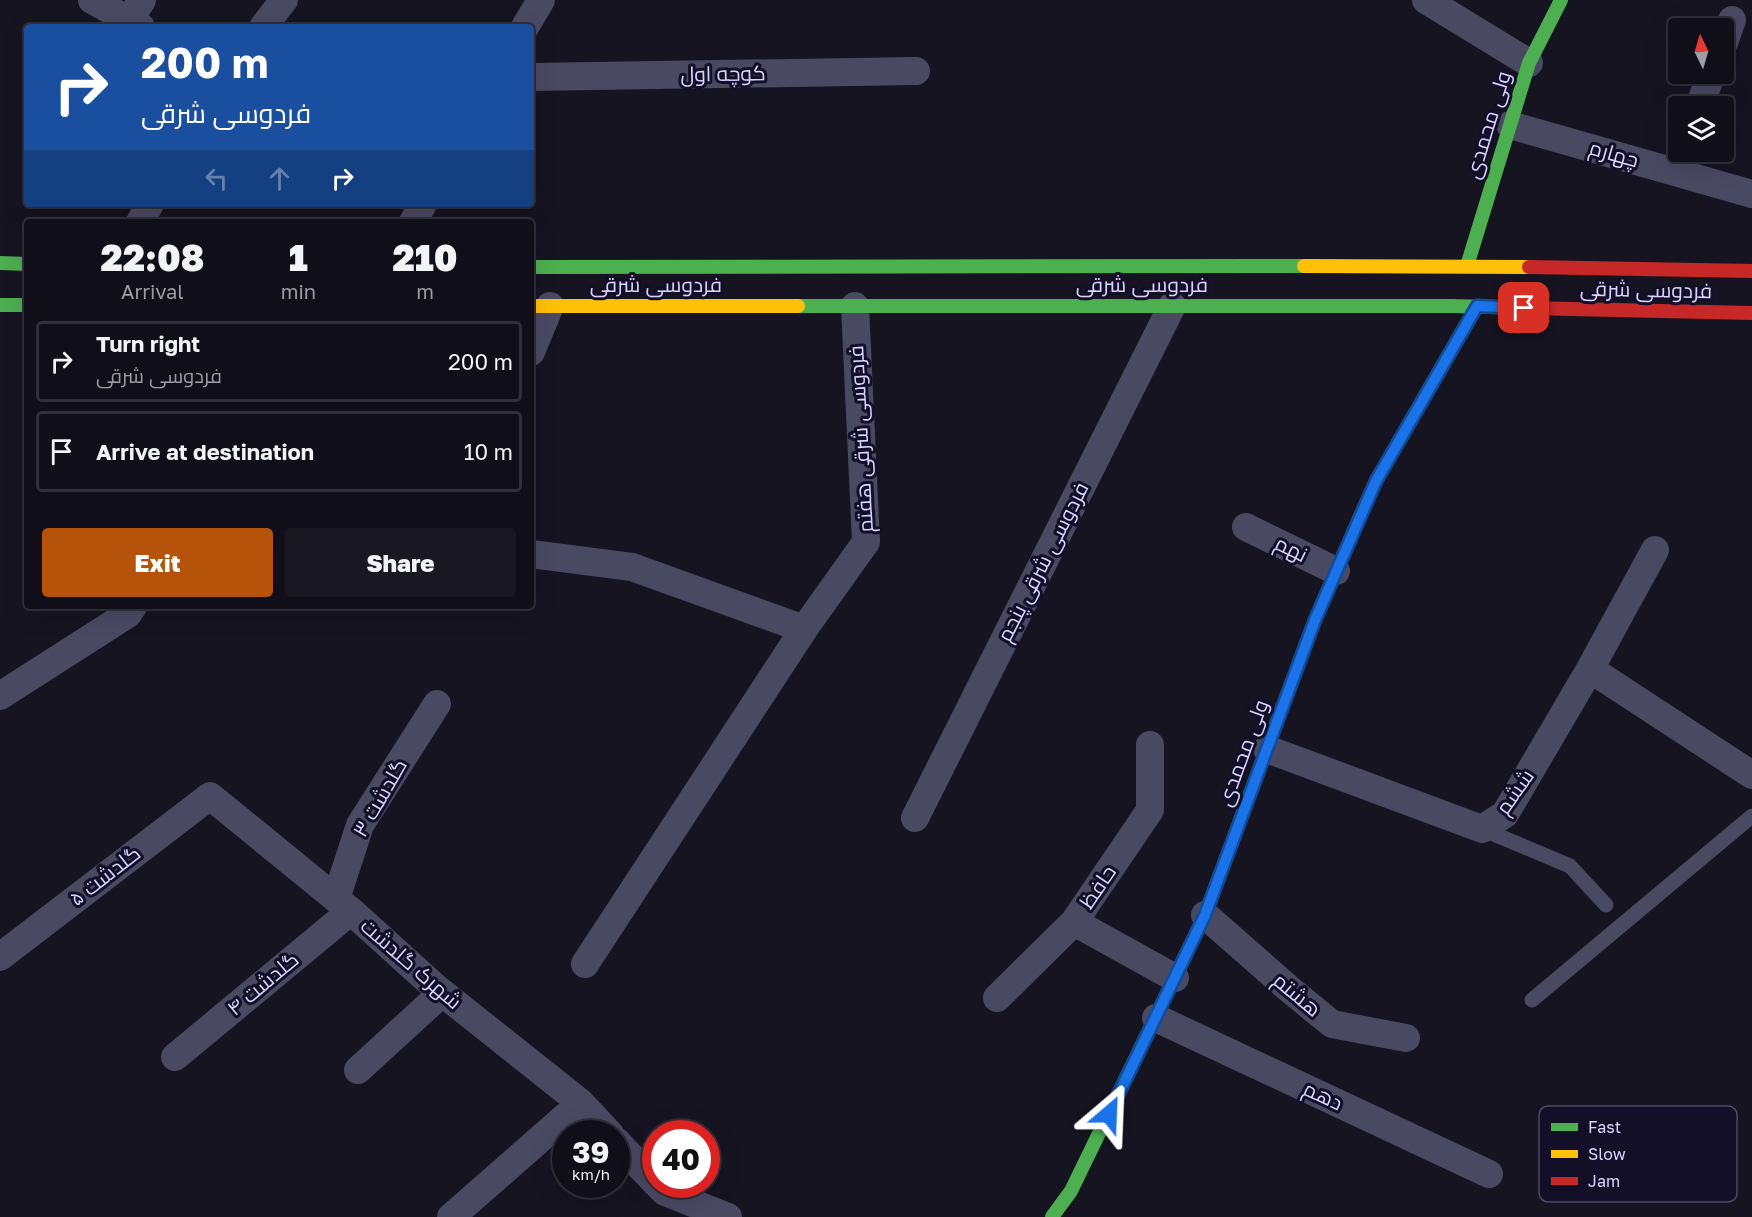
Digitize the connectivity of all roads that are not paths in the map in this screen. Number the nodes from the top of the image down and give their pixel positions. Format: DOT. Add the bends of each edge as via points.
graph roads {
  1 [pos="92,0"];
  2 [pos="284,0"];
  3 [pos="541,0"];
  4 [pos="1426,0"];
  5 [pos="1561,0"];
  6 [pos="137,16"];
  7 [pos="265,24"];
  8 [pos="527,24"];
  9 [pos="1529,63"];
  10 [pos="916,71"];
  11 [pos="534,77"];
  12 [pos="1510,125"];
  13 [pos="1668,159"];
  14 [pos="1680,162"];
  15 [pos="1752,194"];
  16 [pos="0,263"];
  17 [pos="24,264"];
  18 [pos="1467,266"];
  19 [pos="534,267"];
  20 [pos="1752,270"];
  21 [pos="0,305"];
  22 [pos="24,305"];
  23 [pos="540,306"];
  24 [pos="855,306"];
  25 [pos="1172,306"];
  26 [pos="1477,306"];
  27 [pos="1752,313"];
  28 [pos="534,337"];
  29 [pos="1246,527"];
  30 [pos="1655,550"];
  31 [pos="534,554"];
  32 [pos="1336,571"];
  33 [pos="131,609"];
  34 [pos="804,629"];
  35 [pos="1590,669"];
  36 [pos="0,696"];
  37 [pos="437,704"];
  38 [pos="1150,745"];
  39 [pos="1267,749"];
  40 [pos="1752,775"];
  41 [pos="210,796"];
  42 [pos="1752,816"];
  43 [pos="915,818"];
  44 [pos="1482,829"];
  45 [pos="343,905"];
  46 [pos="1606,905"];
  47 [pos="1205,915"];
  48 [pos="1074,922"];
  49 [pos="0,957"];
  50 [pos="585,964"];
  51 [pos="1175,978"];
  52 [pos="442,993"];
  53 [pos="997,998"];
  54 [pos="1532,1000"];
  55 [pos="1156,1018"];
  56 [pos="1407,1038"];
  57 [pos="175,1057"];
  58 [pos="358,1070"];
  59 [pos="581,1103"];
  60 [pos="597,1120"];
  61 [pos="630,1156"];
  62 [pos="642,1168"];
  63 [pos="1489,1174"];
  64 [pos="680,1198"];
  65 [pos="451,1217"];
  66 [pos="728,1217"];
  67 [pos="1052,1217"];
  1 -- 6 [label="street"];
  2 -- 7 [label="street"];
  3 -- 8 [label="street"];
  4 -- 9 [label="street"];
  5 -- 9 [label="main road, ولی محمدی"];
  9 -- 12 [label="main road, ولی محمدی"];
  10 -- 11 [label="street, کوچه اول"];
  12 -- 13 [label="street, چهارم"];
  12 -- 18 [label="main road, ولی محمدی"];
  14 -- 15 [label="street, چهارم"];
  16 -- 17 [label="main road"];
  18 -- 19 [label="main road, فردوسی شرقی"];
  18 -- 20 [label="main road, فردوسی شرقی"];
  21 -- 22 [label="main road"];
  23 -- 24 [label="main road, فردوسی شرقی"];
  23 -- 28 [label="street"];
  24 -- 25 [label="main road, فردوسی شرقی"];
  24 -- 34 [label="street, فردوسی شرقی هفتم" via="866,542"];
  25 -- 26 [label="main road, فردوسی شرقی"];
  25 -- 43 [label="street, فردوسی شرقی پنجم"];
  26 -- 27 [label="main road, فردوسی شرقی"];
  26 -- 32 [label="main road, ولی محمدی" via="1376,481"];
  29 -- 32 [label="street, نهم"];
  30 -- 35 [label="street, ششم"];
  31 -- 34 [label="street" via="632,567"];
  32 -- 39 [label="main road, ولی محمدی"];
  33 -- 36 [label="street"];
  34 -- 50 [label="street, فردوسی شرقی هفتم"];
  35 -- 40 [label="street"];
  35 -- 44 [label="street, ششم" via="1505,814"];
  37 -- 45 [label="street, گلدشت ۳" via="360,825"];
  38 -- 48 [label="street, حافظ" via="1150,810"];
  39 -- 44 [label="street, ششم"];
  39 -- 47 [label="main road, ولی محمدی"];
  41 -- 45 [label="street, شهرک گلدشت"];
  41 -- 49 [label="street, ۵ گلدشت"];
  42 -- 54 [label="lane"];
  44 -- 46 [label="lane" via="1570,866"];
  45 -- 52 [label="street, شهرک گلدشت"];
  45 -- 57 [label="street, گلدشت ۴"];
  47 -- 51 [label="main road, ولی محمدی"];
  47 -- 56 [label="street, هشتم" via="1332,1024"];
  48 -- 51 [label="street, حافظ"];
  48 -- 53 [label="street"];
  51 -- 55 [label="main road, ولی محمدی"];
  52 -- 58 [label="street"];
  52 -- 59 [label="street, شهرک گلدشت"];
  55 -- 63 [label="street, دهم"];
  55 -- 67 [label="main road, ولی محمدی" via="1071,1191"];
  59 -- 60 [label="street, شهرک گلدشت"];
  59 -- 65 [label="street"];
  61 -- 62 [label="street"];
  64 -- 66 [label="street"];
}
